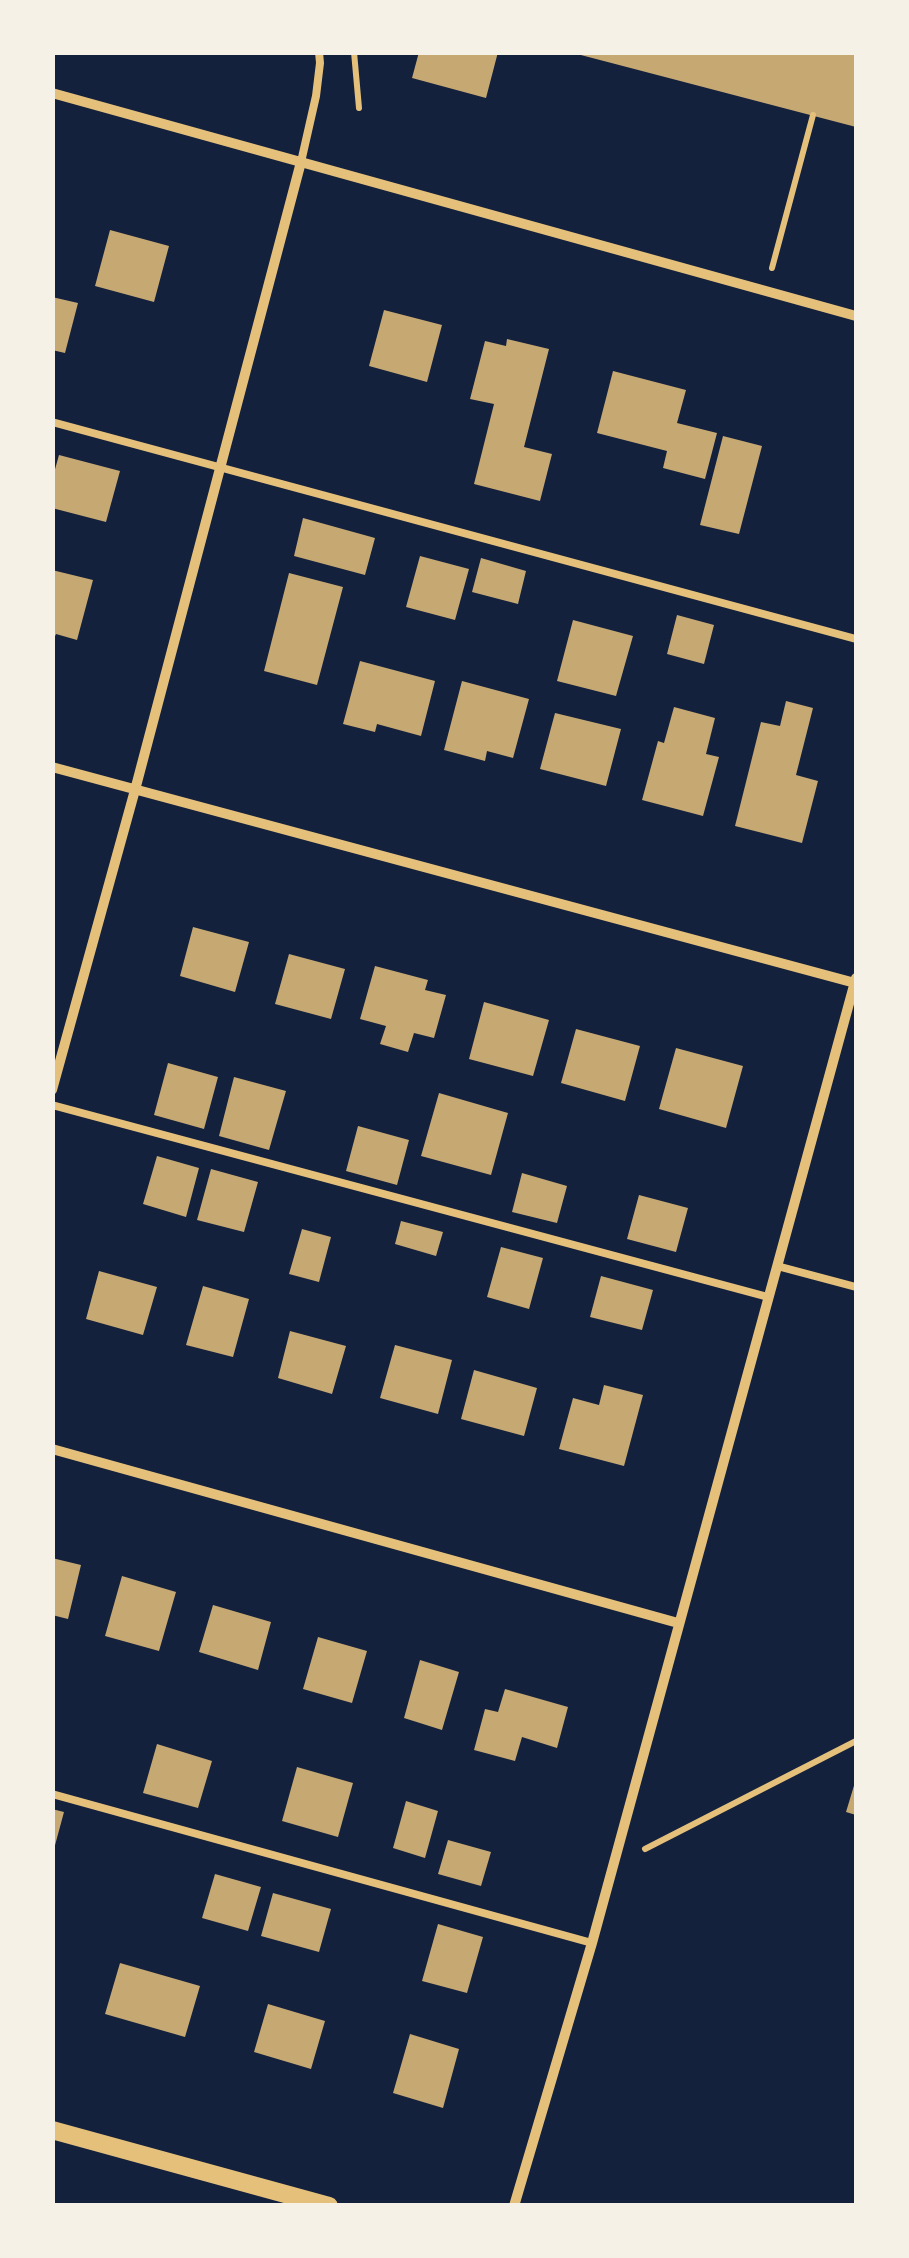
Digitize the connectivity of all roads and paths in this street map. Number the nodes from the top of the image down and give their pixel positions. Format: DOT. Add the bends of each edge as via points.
graph roads {
  1 [pos="319,52"];
  2 [pos="354,52"];
  3 [pos="52,94"];
  4 [pos="359,108"];
  5 [pos="813,115"];
  6 [pos="300,162"];
  7 [pos="766,290"];
  8 [pos="856,316"];
  9 [pos="52,422"];
  10 [pos="218,466"];
  11 [pos="856,639"];
  12 [pos="52,768"];
  13 [pos="135,790"];
  14 [pos="856,981"];
  15 [pos="52,1090"];
  16 [pos="52,1105"];
  17 [pos="777,1266"];
  18 [pos="856,1287"];
  19 [pos="768,1297"];
  20 [pos="52,1448"];
  21 [pos="678,1623"];
  22 [pos="856,1741"];
  23 [pos="52,1794"];
  24 [pos="613,1866"];
  25 [pos="592,1943"];
  26 [pos="52,2130"];
  27 [pos="329,2206"];
  28 [pos="514,2206"];
  1 -- 6 [label="lane"];
  2 -- 4 [label="path"];
  3 -- 6 [label="street"];
  5 -- 7 [label="path"];
  6 -- 7 [label="street"];
  6 -- 10 [label="street"];
  7 -- 8 [label="street"];
  9 -- 10 [label="lane"];
  10 -- 11 [label="lane"];
  10 -- 13 [label="street"];
  12 -- 13 [label="street"];
  13 -- 14 [label="street"];
  13 -- 15 [label="street"];
  14 -- 17 [label="street"];
  16 -- 19 [label="lane"];
  17 -- 18 [label="lane"];
  17 -- 19 [label="street"];
  19 -- 21 [label="street"];
  20 -- 21 [label="street"];
  21 -- 24 [label="street"];
  22 -- 24 [label="path"];
  23 -- 25 [label="lane"];
  24 -- 25 [label="street"];
  25 -- 28 [label="street"];
  26 -- 27 [label="street"];
}
